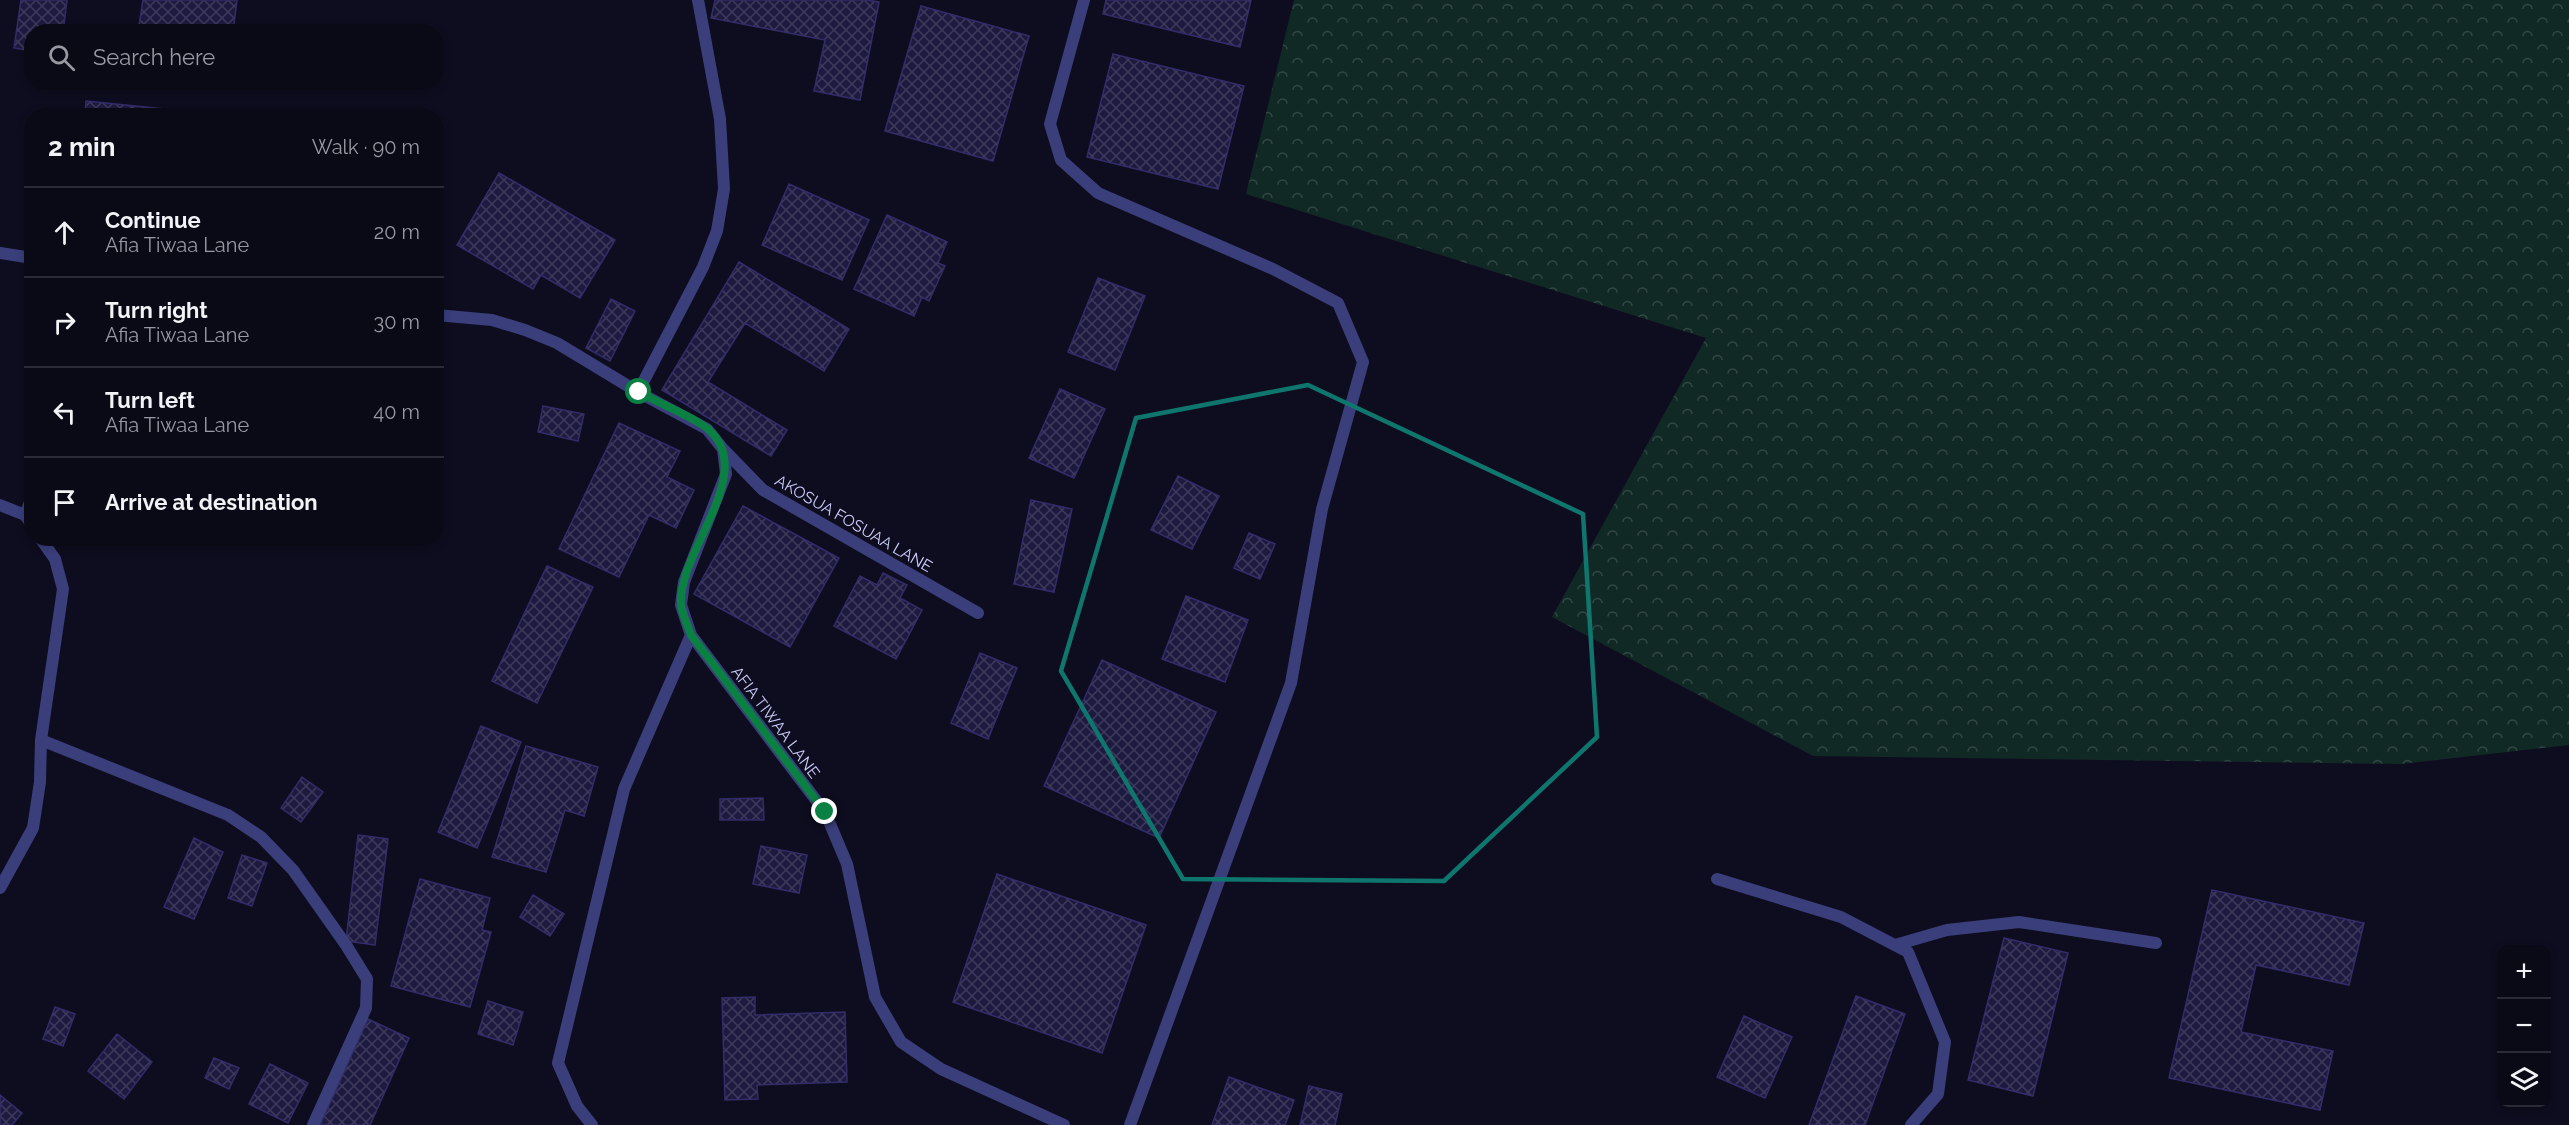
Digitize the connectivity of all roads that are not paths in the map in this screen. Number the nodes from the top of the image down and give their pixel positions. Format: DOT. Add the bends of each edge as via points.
graph roads {
  1 [pos="698,0"];
  2 [pos="1084,0"];
  3 [pos="0,253"];
  4 [pos="24,257"];
  5 [pos="444,316"];
  6 [pos="639,392"];
  7 [pos="723,449"];
  8 [pos="0,505"];
  9 [pos="24,518"];
  10 [pos="46,546"];
  11 [pos="978,613"];
  12 [pos="691,635"];
  13 [pos="41,740"];
  14 [pos="1718,879"];
  15 [pos="0,888"];
  16 [pos="2156,943"];
  17 [pos="1895,945"];
  18 [pos="312,1125"];
  19 [pos="592,1125"];
  20 [pos="1064,1125"];
  21 [pos="1130,1125"];
  22 [pos="1911,1125"];
  1 -- 6 [label="street" via="720,119 724,189 717,231 703,267"];
  2 -- 21 [label="street" via="1050,124 1061,160 1098,193 1272,269 1338,303 1363,362 1322,508 1291,682"];
  3 -- 4 [label="street"];
  5 -- 6 [label="street" via="492,320 525,330 557,343"];
  6 -- 7 [label="street" via="707,429"];
  7 -- 11 [label="street, AKOSUA FOSUAA LANE" via="763,490"];
  7 -- 12 [label="street, AFIA TIWAA LANE" via="726,474 684,582 681,605"];
  8 -- 9 [label="street"];
  10 -- 13 [label="street" via="55,559 63,589"];
  12 -- 19 [label="street" via="624,789 558,1063 577,1106"];
  12 -- 20 [label="street, AFIA TIWAA LANE" via="825,812 847,864 875,997 901,1042 941,1069"];
  13 -- 15 [label="street" via="33,828"];
  13 -- 18 [label="street" via="228,815 261,837 293,870 346,945 367,979 366,1008"];
  14 -- 17 [label="street" via="1840,917"];
  16 -- 17 [label="street" via="2019,922 1947,930"];
  17 -- 22 [label="street" via="1908,952 1945,1042 1938,1094"];
}
